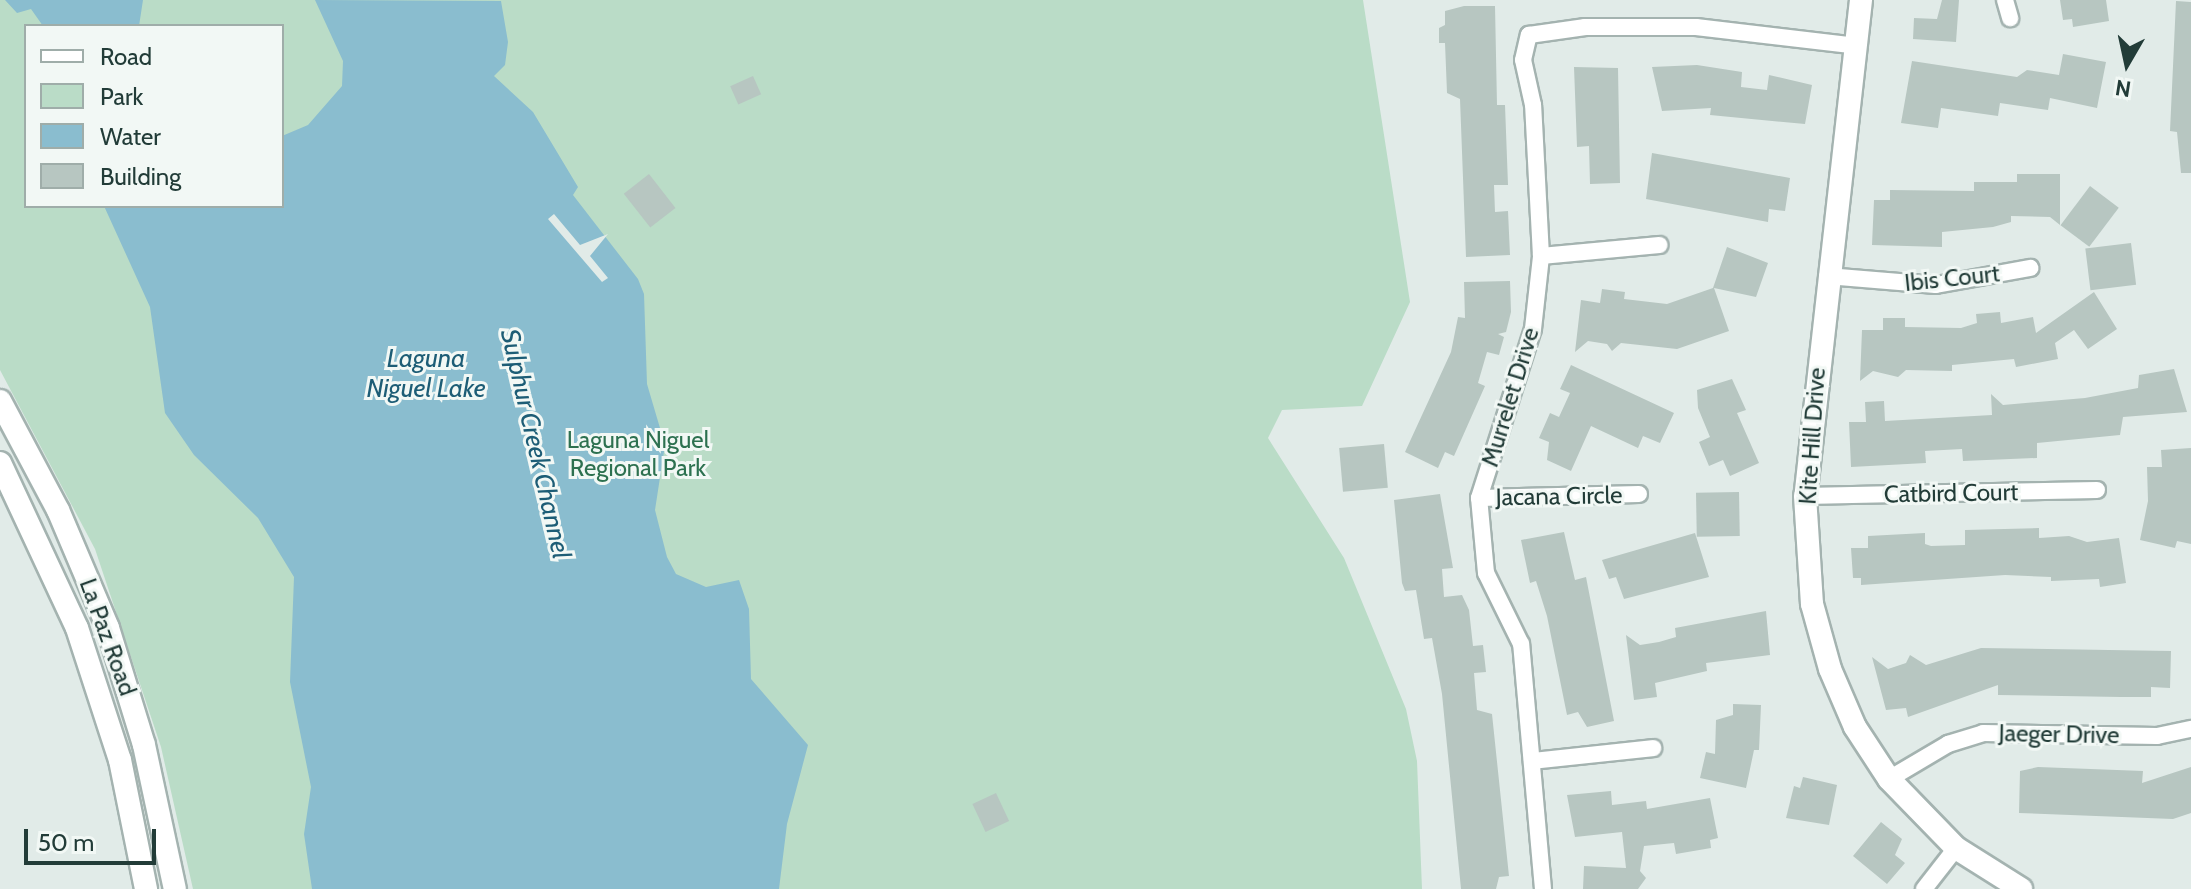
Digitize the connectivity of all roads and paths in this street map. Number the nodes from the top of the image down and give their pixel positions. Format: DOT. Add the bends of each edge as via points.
graph roads {
  1 [pos="1861,0"];
  2 [pos="2005,0"];
  3 [pos="2010,18"];
  4 [pos="1857,46"];
  5 [pos="1659,245"];
  6 [pos="1541,256"];
  7 [pos="2030,268"];
  8 [pos="1827,276"];
  9 [pos="0,401"];
  10 [pos="0,463"];
  11 [pos="2097,490"];
  12 [pos="1639,494"];
  13 [pos="1805,496"];
  14 [pos="1479,498"];
  15 [pos="2191,729"];
  16 [pos="1653,748"];
  17 [pos="1532,761"];
  18 [pos="1889,779"];
  19 [pos="1956,848"];
  20 [pos="146,889"];
  21 [pos="175,889"];
  22 [pos="1543,889"];
  23 [pos="1924,889"];
  24 [pos="2021,889"];
  1 -- 4 [label="street, Kite Hill Drive"];
  2 -- 3 [label="street"];
  4 -- 6 [label="street, Murrelet Drive" via="1696,27 1585,27 1529,35 1523,60 1533,105"];
  4 -- 8 [label="street, Kite Hill Drive"];
  5 -- 6 [label="street"];
  6 -- 14 [label="street, Murrelet Drive" via="1533,329"];
  7 -- 8 [label="street, Ibis Court" via="1936,285"];
  8 -- 13 [label="street, Kite Hill Drive"];
  9 -- 21 [label="street, La Paz Road" via="58,510 108,628 144,745"];
  10 -- 20 [label="street, La Paz Road" via="77,628 120,760"];
  11 -- 13 [label="street, Catbird Court"];
  12 -- 14 [label="street, Jacana Circle"];
  13 -- 18 [label="street, Kite Hill Drive" via="1812,604 1830,669 1855,727"];
  14 -- 17 [label="street, Murrelet Drive" via="1486,573 1521,644"];
  15 -- 18 [label="street, Jaeger Drive" via="2157,736 1983,733 1948,744"];
  16 -- 17 [label="street"];
  17 -- 22 [label="street, Murrelet Drive"];
  18 -- 19 [label="street, Kite Hill Drive"];
  19 -- 23 [label="street"];
  19 -- 24 [label="street, Kite Hill Drive"];
}
